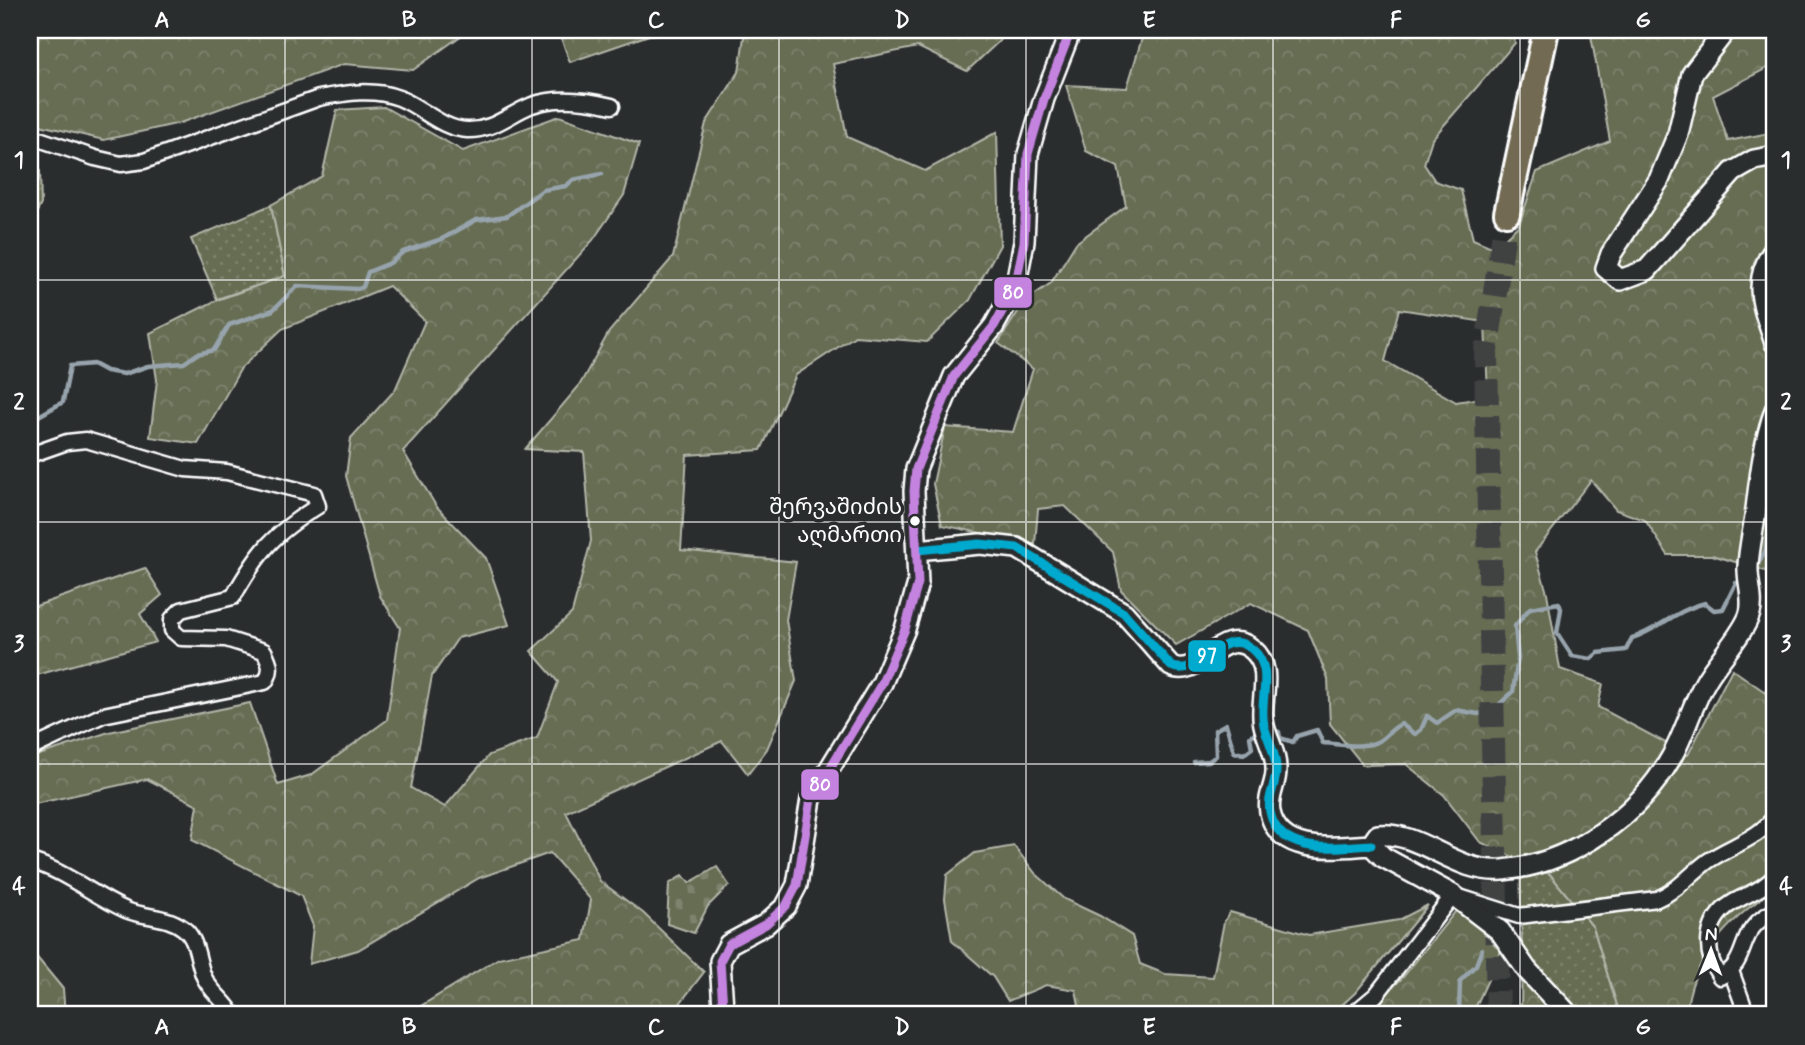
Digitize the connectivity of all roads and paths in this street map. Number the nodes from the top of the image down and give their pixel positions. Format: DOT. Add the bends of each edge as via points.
graph roads {
  1 [pos="1071,30"];
  2 [pos="1546,30"];
  3 [pos="1726,30"];
  4 [pos="612,106"];
  5 [pos="30,136"];
  6 [pos="1775,156"];
  7 [pos="1507,213"];
  8 [pos="1775,249"];
  9 [pos="1775,343"];
  10 [pos="1775,410"];
  11 [pos="30,455"];
  12 [pos="917,550"];
  13 [pos="30,749"];
  14 [pos="1775,816"];
  15 [pos="1371,845"];
  16 [pos="30,862"];
  17 [pos="1775,876"];
  18 [pos="1453,895"];
  19 [pos="1775,911"];
  20 [pos="1731,971"];
  21 [pos="233,1015"];
  22 [pos="719,1015"];
  23 [pos="1352,1015"];
  24 [pos="1569,1015"];
  25 [pos="1746,1015"];
  1 -- 12 [label="street" via="1028,154 1024,243 1015,288 994,326 954,376 916,469"];
  2 -- 7 [label="highway"];
  3 -- 6 [label="street" via="1692,74 1678,134 1659,180 1606,268 1620,280 1647,270 1733,172 1754,160"];
  4 -- 5 [label="street" via="549,101 484,129 465,131 400,99 375,92 349,93 319,98 144,161 121,164"];
  8 -- 9 [label="street" via="1761,278 1759,298"];
  10 -- 15 [label="street" via="1750,538 1751,612 1701,690 1671,759 1640,800 1592,839 1531,866 1478,870 1389,834 1378,835"];
  11 -- 13 [label="street" via="86,440 185,469 227,472 300,490 314,494 318,506 258,554 233,597 181,610 172,619 172,631 181,638 226,639 264,651 270,662 265,682 103,715"];
  12 -- 15 [label="street" via="980,544 1017,548 1124,612 1179,670 1228,643 1253,649 1266,677 1262,719 1277,769 1269,794 1277,828 1306,846"];
  12 -- 22 [label="street" via="914,602 882,683 811,799 797,885 786,906 766,924 729,944 720,961 723,1008"];
  14 -- 18 [label="street" via="1760,833 1710,859 1674,892 1657,900 1519,916"];
  15 -- 18 [label="street" via="1383,857"];
  16 -- 21 [label="street" via="54,868 128,910 185,929 204,976"];
  17 -- 20 [label="street" via="1769,884 1729,905 1710,926 1708,945 1717,971 1720,977"];
  18 -- 23 [label="street" via="1376,995"];
  18 -- 24 [label="street" via="1500,930 1527,970"];
  19 -- 20 [label="street" via="1749,928 1739,961"];
  20 -- 25 [label="street"];
}
